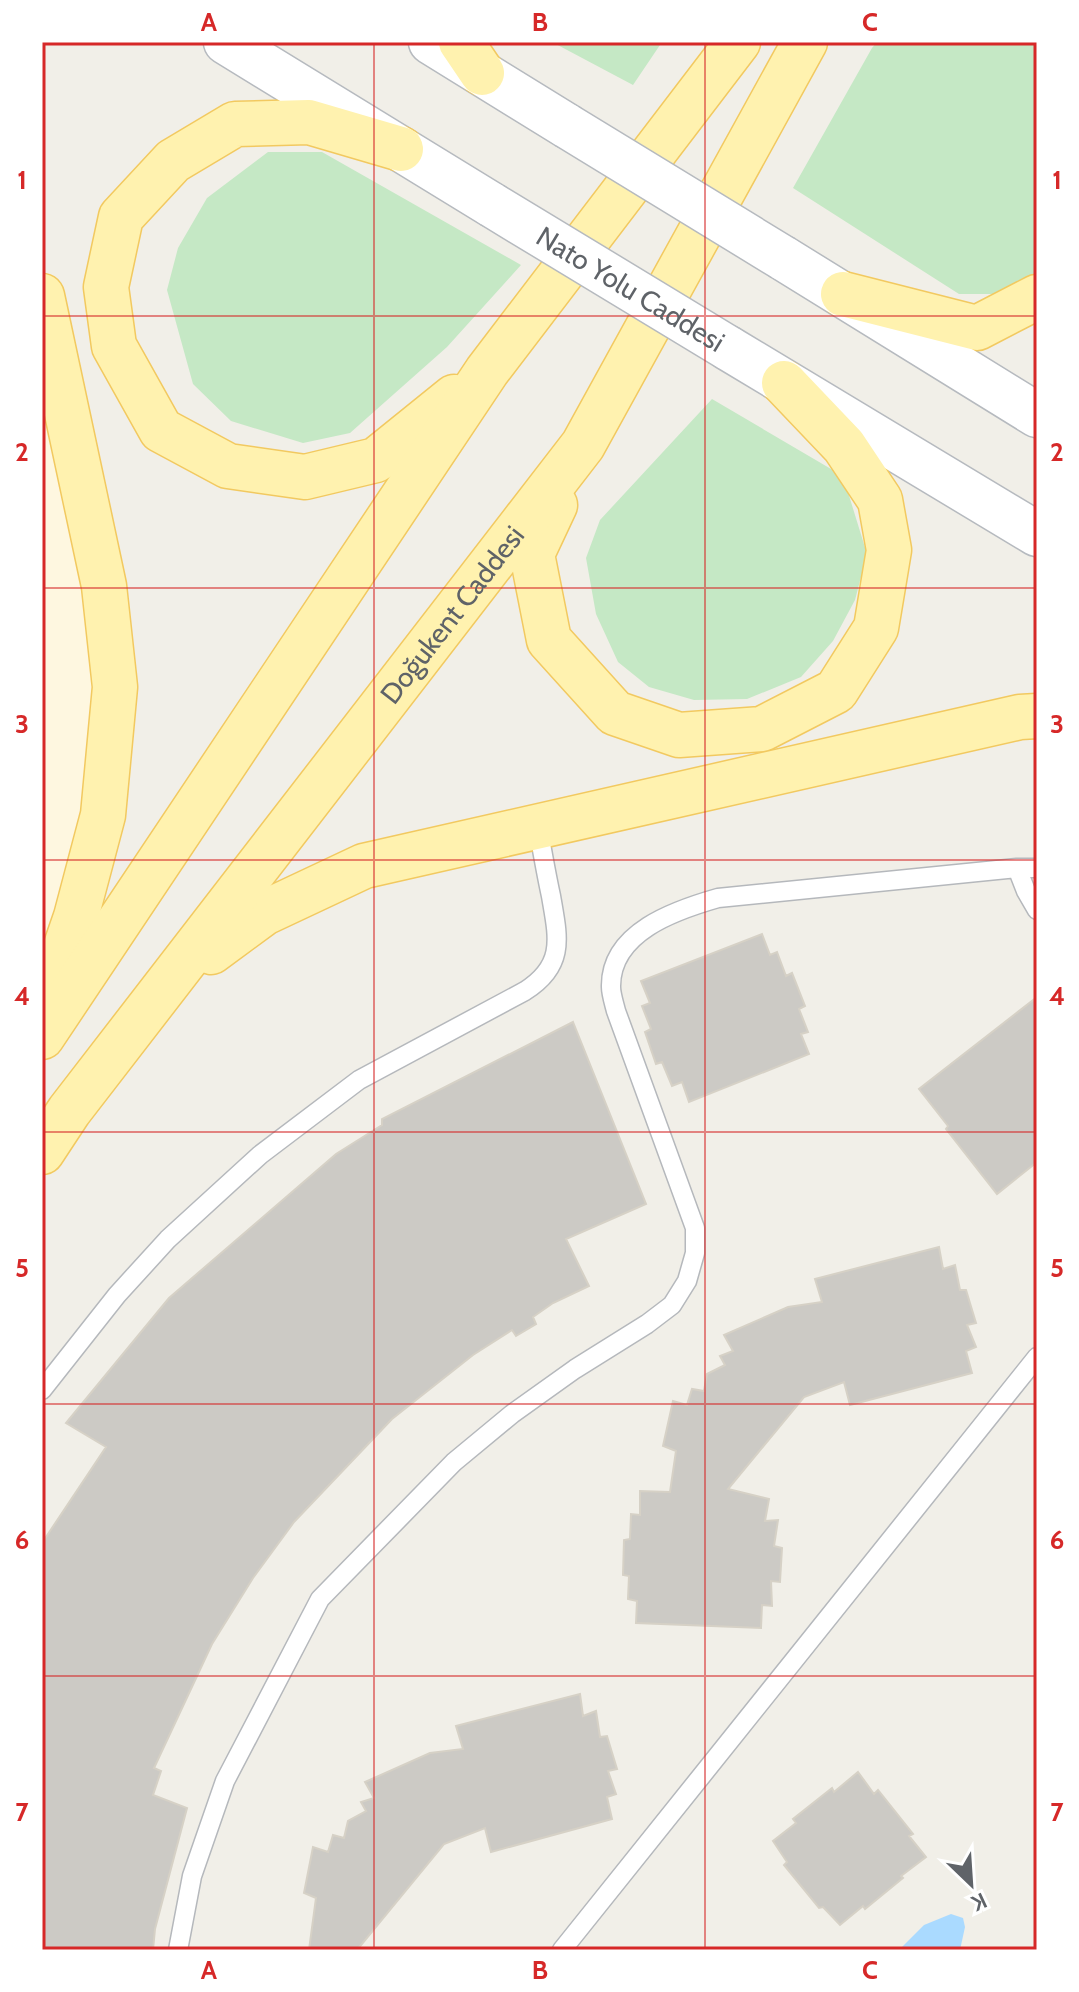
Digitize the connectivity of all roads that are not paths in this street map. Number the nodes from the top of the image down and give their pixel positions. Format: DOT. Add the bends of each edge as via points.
graph roads {
  1 [pos="226,42"];
  2 [pos="431,42"];
  3 [pos="805,42"];
  4 [pos="734,46"];
  5 [pos="471,58"];
  6 [pos="401,149"];
  7 [pos="843,294"];
  8 [pos="42,296"];
  9 [pos="1037,297"];
  10 [pos="487,371"];
  11 [pos="784,383"];
  12 [pos="1037,415"];
  13 [pos="583,445"];
  14 [pos="1037,534"];
  15 [pos="1037,716"];
  16 [pos="538,827"];
  17 [pos="1017,868"];
  18 [pos="1037,868"];
  19 [pos="1037,910"];
  20 [pos="42,1016"];
  21 [pos="42,1037"];
  22 [pos="69,1111"];
  23 [pos="42,1152"];
  24 [pos="1037,1357"];
  25 [pos="42,1390"];
  26 [pos="178,1950"];
  27 [pos="562,1950"];
  1 -- 6 [label="main road, Nato Yolu Caddesi"];
  2 -- 5 [label="main road"];
  3 -- 13 [label="main road, Doğukent Caddesi"];
  4 -- 10 [label="main road"];
  5 -- 7 [label="main road, bridge" via="567,126"];
  6 -- 10 [label="main road" via="309,122 235,124 173,161 121,217 106,287 114,346 161,430 228,466 305,477 376,460"];
  6 -- 11 [label="main road, Nato Yolu Caddesi, bridge"];
  7 -- 9 [label="main road" via="977,328"];
  7 -- 12 [label="main road"];
  8 -- 20 [label="main road" via="104,586 115,687 103,815"];
  10 -- 21 [label="main road"];
  11 -- 13 [label="main road" via="844,446 880,500 889,550 876,628 836,691 762,729 679,735 615,713 549,640 532,554"];
  11 -- 14 [label="main road, Nato Yolu Caddesi"];
  13 -- 22 [label="main road, Doğukent Caddesi"];
  15 -- 16 [label="main road"];
  16 -- 22 [label="main road" via="364,866 264,913 179,976"];
  16 -- 25 [label="lane" via="558,934 546,974 525,991 359,1080 260,1155 158,1250"];
  17 -- 18 [label="lane"];
  17 -- 19 [label="lane"];
  17 -- 26 [label="lane" via="718,898 657,921 629,942 613,966 611,988 695,1228 687,1281 672,1305 537,1396 454,1462 320,1599 225,1781 192,1876"];
  22 -- 23 [label="main road, Doğukent Caddesi"];
  24 -- 27 [label="lane"];
}
